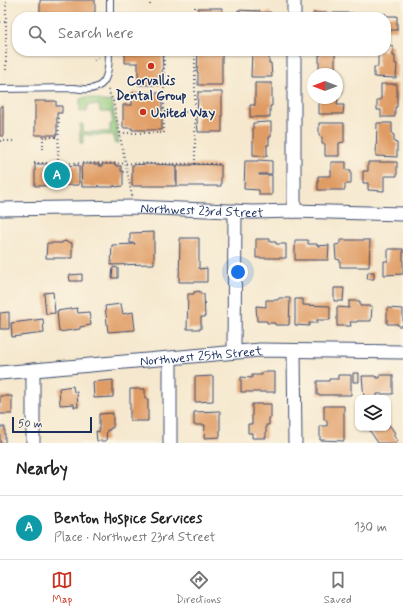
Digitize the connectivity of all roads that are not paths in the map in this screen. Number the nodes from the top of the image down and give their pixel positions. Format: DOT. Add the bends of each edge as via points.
graph roads {
  1 [pos="110,0"];
  2 [pos="294,0"];
  3 [pos="110,12"];
  4 [pos="294,12"];
  5 [pos="109,56"];
  6 [pos="294,56"];
  7 [pos="0,89"];
  8 [pos="0,209"];
  9 [pos="235,211"];
  10 [pos="294,211"];
  11 [pos="403,214"];
  12 [pos="234,351"];
  13 [pos="294,351"];
  14 [pos="403,352"];
  15 [pos="170,359"];
  16 [pos="33,370"];
  17 [pos="0,373"];
  18 [pos="33,443"];
  19 [pos="170,443"];
  20 [pos="295,443"];
  1 -- 3 [label="lane"];
  2 -- 4 [label="street"];
  5 -- 7 [label="lane" via="109,71 104,81 96,88"];
  6 -- 10 [label="street"];
  8 -- 9 [label="street, Northwest 23rd Street" via="134,207"];
  9 -- 10 [label="street, Northwest 23rd Street"];
  9 -- 12 [label="street"];
  10 -- 11 [label="street, Northwest 23rd Street"];
  12 -- 13 [label="street, Northwest 25th Street"];
  12 -- 15 [label="street, Northwest 25th Street"];
  13 -- 14 [label="street, Northwest 25th Street"];
  13 -- 20 [label="street"];
  15 -- 16 [label="street, Northwest 25th Street"];
  15 -- 19 [label="street"];
  16 -- 17 [label="street, Northwest 25th Street"];
  16 -- 18 [label="street"];
}
